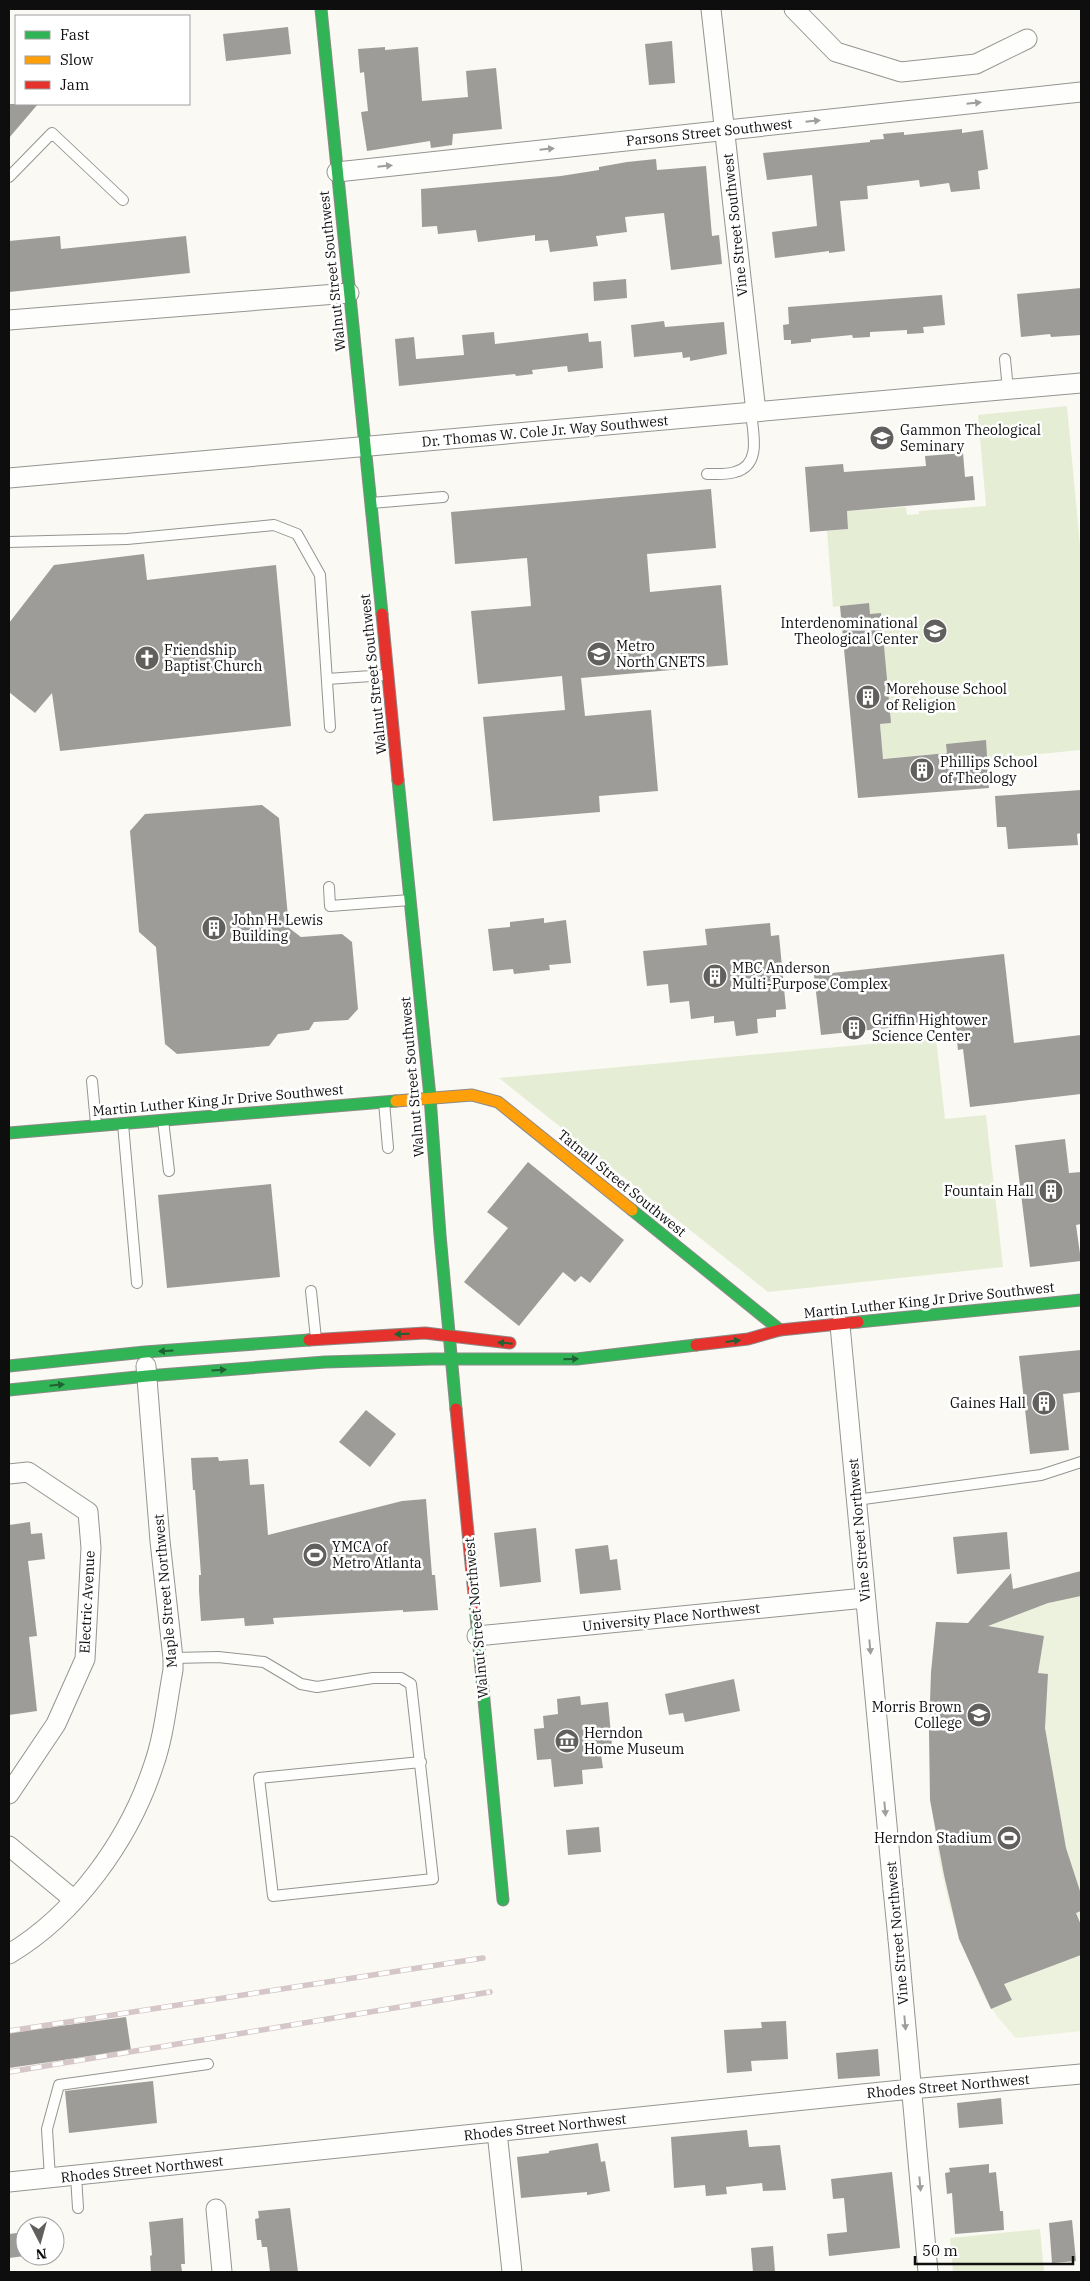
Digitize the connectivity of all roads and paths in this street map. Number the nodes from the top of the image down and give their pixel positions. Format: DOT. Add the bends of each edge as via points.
graph roads {
  1 [pos="320,9"];
  2 [pos="711,9"];
  3 [pos="794,9"];
  4 [pos="1027,38"];
  5 [pos="1081,92"];
  6 [pos="725,130"];
  7 [pos="337,172"];
  8 [pos="9,177"];
  9 [pos="124,200"];
  10 [pos="349,293"];
  11 [pos="9,320"];
  12 [pos="1005,358"];
  13 [pos="1081,383"];
  14 [pos="1008,390"];
  15 [pos="754,412"];
  16 [pos="365,447"];
  17 [pos="707,474"];
  18 [pos="9,478"];
  19 [pos="443,497"];
  20 [pos="370,503"];
  21 [pos="9,542"];
  22 [pos="388,675"];
  23 [pos="327,680"];
  24 [pos="330,727"];
  25 [pos="329,888"];
  26 [pos="410,900"];
  27 [pos="92,1081"];
  28 [pos="430,1097"];
  29 [pos="384,1101"];
  30 [pos="163,1120"];
  31 [pos="123,1123"];
  32 [pos="96,1125"];
  33 [pos="9,1133"];
  34 [pos="388,1148"];
  35 [pos="169,1171"];
  36 [pos="137,1283"];
  37 [pos="311,1291"];
  38 [pos="1081,1300"];
  39 [pos="840,1325"];
  40 [pos="755,1326"];
  41 [pos="780,1330"];
  42 [pos="451,1336"];
  43 [pos="316,1340"];
  44 [pos="522,1344"];
  45 [pos="145,1352"];
  46 [pos="452,1359"];
  47 [pos="9,1366"];
  48 [pos="147,1376"];
  49 [pos="9,1390"];
  50 [pos="1081,1462"];
  51 [pos="9,1474"];
  52 [pos="856,1500"];
  53 [pos="865,1598"];
  54 [pos="477,1636"];
  55 [pos="173,1658"];
  56 [pos="421,1762"];
  57 [pos="9,1794"];
  58 [pos="9,1846"];
  59 [pos="73,1899"];
  60 [pos="503,1900"];
  61 [pos="9,1954"];
  62 [pos="208,2064"];
  63 [pos="1081,2074"];
  64 [pos="911,2089"];
  65 [pos="497,2132"];
  66 [pos="76,2176"];
  67 [pos="50,2178"];
  68 [pos="9,2182"];
  69 [pos="78,2208"];
  70 [pos="216,2209"];
  71 [pos="222,2272"];
  72 [pos="512,2272"];
  73 [pos="928,2272"];
  1 -- 7 [label="street, Walnut Street Southwest"];
  2 -- 6 [label="street, Vine Street Southwest"];
  3 -- 4 [label="street" via="836,52 901,72 976,64"];
  6 -- 5 [label="street, Parsons Street Southwest, one-way"];
  7 -- 6 [label="street, Parsons Street Southwest, one-way"];
  6 -- 15 [label="street, Vine Street Southwest"];
  7 -- 10 [label="street, Walnut Street Southwest"];
  8 -- 9 [label="lane" via="52,133"];
  10 -- 11 [label="street"];
  10 -- 16 [label="street, Walnut Street Southwest"];
  12 -- 14 [label="lane"];
  13 -- 14 [label="street, Dr. Thomas W. Cole Jr. Way Southwest"];
  14 -- 15 [label="street, Dr. Thomas W. Cole Jr. Way Southwest"];
  15 -- 16 [label="street, Dr. Thomas W. Cole Jr. Way Southwest"];
  15 -- 17 [label="lane" via="754,450 749,464 736,472"];
  16 -- 18 [label="street, Dr. Thomas W. Cole Jr. Way Southwest"];
  16 -- 20 [label="street, Walnut Street Southwest"];
  19 -- 20 [label="lane"];
  20 -- 22 [label="street, Walnut Street Southwest"];
  21 -- 23 [label="lane" via="128,539 274,525 297,534 320,575"];
  22 -- 23 [label="lane"];
  22 -- 26 [label="street, Walnut Street Southwest"];
  23 -- 24 [label="lane"];
  25 -- 26 [label="lane" via="330,906"];
  26 -- 28 [label="street, Walnut Street Southwest"];
  27 -- 32 [label="lane"];
  28 -- 29 [label="street, Martin Luther King Jr Drive Southwest"];
  28 -- 41 [label="street, Tatnall Street Southwest" via="472,1095 498,1102"];
  28 -- 42 [label="street, Walnut Street Southwest"];
  29 -- 30 [label="street, Martin Luther King Jr Drive Southwest"];
  29 -- 34 [label="lane"];
  30 -- 31 [label="street, Martin Luther King Jr Drive Southwest"];
  30 -- 35 [label="lane"];
  31 -- 32 [label="street, Martin Luther King Jr Drive Southwest"];
  31 -- 36 [label="lane"];
  32 -- 33 [label="street, Martin Luther King Jr Drive Southwest"];
  37 -- 43 [label="lane"];
  38 -- 39 [label="street, Martin Luther King Jr Drive Southwest"];
  39 -- 41 [label="street, Martin Luther King Jr Drive Southwest"];
  39 -- 52 [label="street, Vine Street Northwest"];
  40 -- 41 [label="street"];
  46 -- 41 [label="street, one-way" via="577,1359 748,1339"];
  42 -- 43 [label="street, one-way" via="425,1333"];
  44 -- 42 [label="street, one-way"];
  42 -- 46 [label="street, Walnut Street Northwest"];
  43 -- 45 [label="street, one-way"];
  45 -- 47 [label="street"];
  45 -- 48 [label="street, Maple Street Northwest"];
  48 -- 46 [label="street, one-way" via="325,1362"];
  46 -- 54 [label="street, Walnut Street Northwest"];
  49 -- 48 [label="street, one-way"];
  48 -- 55 [label="street, Maple Street Northwest"];
  50 -- 52 [label="lane" via="1041,1475"];
  51 -- 57 [label="street, Electric Avenue" via="28,1472 88,1512 91,1548 84,1660 56,1724"];
  52 -- 53 [label="street, Vine Street Northwest"];
  53 -- 54 [label="street, University Place Northwest"];
  53 -- 64 [label="street, Vine Street Northwest, one-way, bridge"];
  54 -- 60 [label="street, Walnut Street Northwest"];
  55 -- 56 [label="lane" via="218,1657 264,1662 302,1684 317,1687 373,1678 402,1678 411,1684"];
  55 -- 59 [label="street, Maple Street Northwest" via="154,1766 136,1811 115,1849 86,1888"];
  56 -- 56 [label="lane" via="433,1879 273,1896 259,1778"];
  58 -- 59 [label="street"];
  59 -- 61 [label="street, Maple Street Northwest" via="56,1918"];
  62 -- 67 [label="lane" via="58,2084 47,2129"];
  63 -- 64 [label="street, Rhodes Street Northwest"];
  64 -- 65 [label="street, Rhodes Street Northwest"];
  64 -- 73 [label="street, Vine Street Northwest, one-way"];
  65 -- 66 [label="street, Rhodes Street Northwest"];
  65 -- 72 [label="street"];
  66 -- 67 [label="street, Rhodes Street Northwest"];
  66 -- 69 [label="lane"];
  67 -- 68 [label="street, Rhodes Street Northwest"];
  70 -- 71 [label="street"];
}
